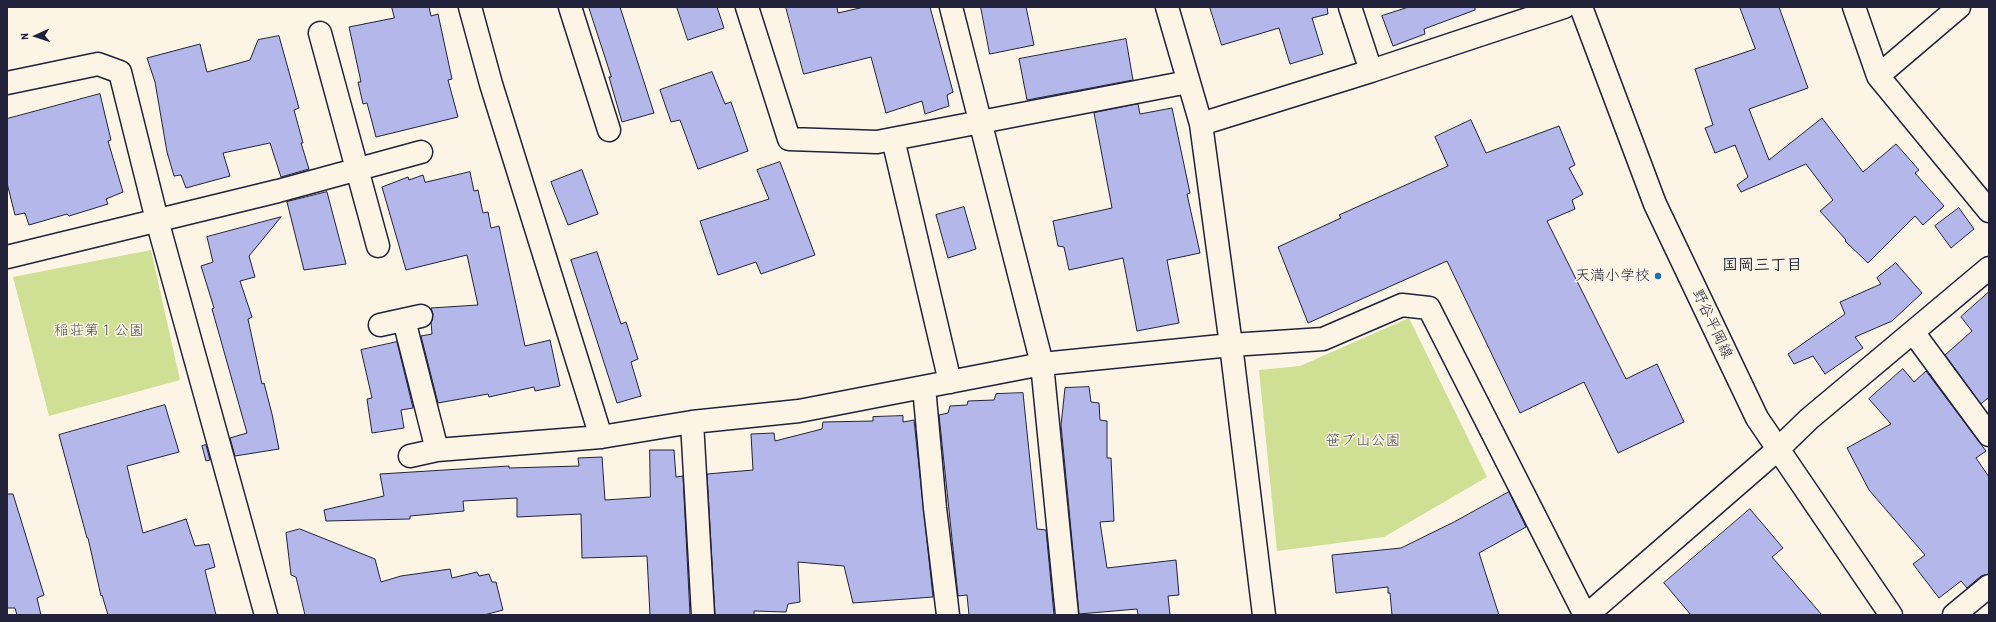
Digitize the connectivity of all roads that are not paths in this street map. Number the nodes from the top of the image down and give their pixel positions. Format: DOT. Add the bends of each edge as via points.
graph roads {
  1 [pos="470,7"];
  2 [pos="570,7"];
  3 [pos="747,7"];
  4 [pos="951,7"];
  5 [pos="1167,7"];
  6 [pos="1350,7"];
  7 [pos="1564,7"];
  8 [pos="1581,7"];
  9 [pos="1854,7"];
  10 [pos="1959,7"];
  11 [pos="320,32"];
  12 [pos="1371,70"];
  13 [pos="1878,76"];
  14 [pos="1188,82"];
  15 [pos="7,83"];
  16 [pos="979,122"];
  17 [pos="1201,124"];
  18 [pos="609,130"];
  19 [pos="893,139"];
  20 [pos="421,152"];
  21 [pos="358,169"];
  22 [pos="1989,211"];
  23 [pos="157,220"];
  24 [pos="378,246"];
  25 [pos="7,257"];
  26 [pos="1989,268"];
  27 [pos="380,325"];
  28 [pos="1913,332"];
  29 [pos="1231,346"];
  30 [pos="1042,364"];
  31 [pos="950,382"];
  32 [pos="924,387"];
  33 [pos="692,422"];
  34 [pos="1989,435"];
  35 [pos="601,437"];
  36 [pos="437,450"];
  37 [pos="1777,450"];
  38 [pos="410,456"];
  39 [pos="1989,586"];
  40 [pos="266,615"];
  41 [pos="703,615"];
  42 [pos="948,615"];
  43 [pos="1067,615"];
  44 [pos="1264,615"];
  45 [pos="1586,615"];
  46 [pos="1891,615"];
  47 [pos="1954,615"];
  1 -- 35 [label="street" via="491,84"];
  2 -- 18 [label="street"];
  3 -- 19 [label="street" via="788,139 877,142"];
  4 -- 16 [label="street"];
  5 -- 14 [label="street"];
  6 -- 12 [label="street"];
  7 -- 12 [label="street"];
  8 -- 37 [label="street, 野谷平岡線" via="1655,204 1757,418"];
  9 -- 13 [label="street"];
  10 -- 13 [label="street"];
  11 -- 21 [label="street"];
  12 -- 17 [label="street"];
  13 -- 22 [label="street"];
  14 -- 16 [label="street"];
  14 -- 17 [label="street"];
  15 -- 23 [label="street" via="98,64 120,72"];
  16 -- 19 [label="street"];
  16 -- 30 [label="street"];
  17 -- 29 [label="street"];
  19 -- 31 [label="street"];
  20 -- 21 [label="street"];
  21 -- 23 [label="street"];
  21 -- 24 [label="street"];
  23 -- 25 [label="street"];
  23 -- 40 [label="street"];
  26 -- 28 [label="street"];
  27 -- 36 [label="street" via="412,318"];
  28 -- 34 [label="street"];
  28 -- 37 [label="street" via="1809,419"];
  29 -- 30 [label="street"];
  29 -- 44 [label="street"];
  29 -- 45 [label="street" via="1323,339 1402,304 1429,308"];
  30 -- 31 [label="street"];
  30 -- 43 [label="street"];
  31 -- 32 [label="street"];
  32 -- 33 [label="street" via="799,411"];
  32 -- 42 [label="street"];
  33 -- 35 [label="street"];
  33 -- 41 [label="street"];
  35 -- 36 [label="street"];
  36 -- 38 [label="street"];
  37 -- 45 [label="street"];
  37 -- 46 [label="street, 野谷平岡線"];
  39 -- 47 [label="street"];
}
